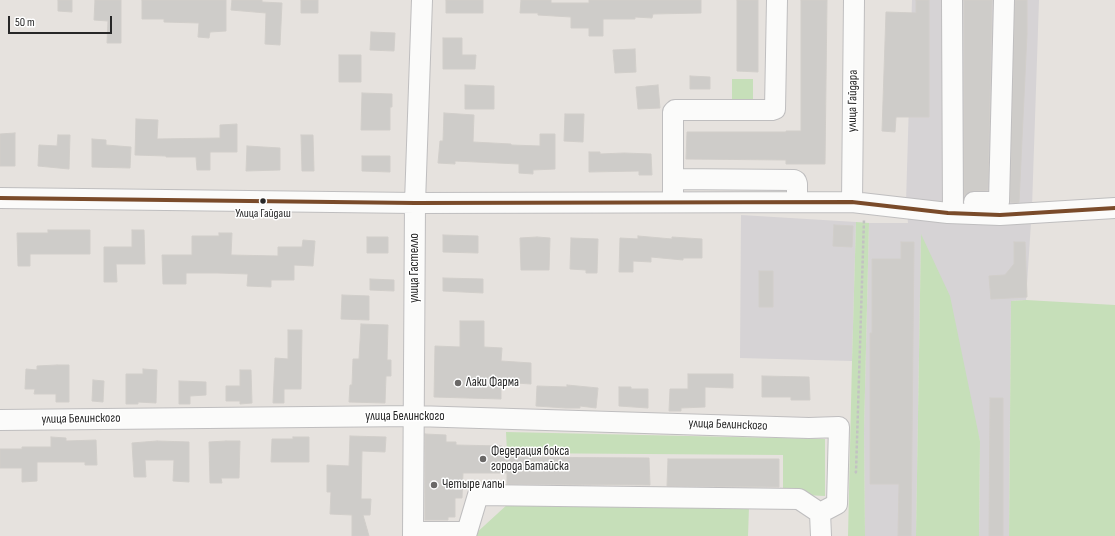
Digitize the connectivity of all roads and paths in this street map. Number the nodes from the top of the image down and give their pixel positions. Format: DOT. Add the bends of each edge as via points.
graph roads {
  1 [pos="422,0"];
  2 [pos="777,0"];
  3 [pos="854,0"];
  4 [pos="952,0"];
  5 [pos="1004,0"];
  6 [pos="673,180"];
  7 [pos="0,198"];
  8 [pos="673,202"];
  9 [pos="797,202"];
  10 [pos="415,203"];
  11 [pos="858,203"];
  12 [pos="952,207"];
  13 [pos="1115,208"];
  14 [pos="414,416"];
  15 [pos="0,420"];
  16 [pos="837,484"];
  17 [pos="820,513"];
  18 [pos="414,534"];
  19 [pos="821,536"];
  1 -- 10 [label="street, улица Гастелло"];
  2 -- 6 [label="street" via="776,108 675,110"];
  3 -- 11 [label="street, улица Гайдара"];
  4 -- 12 [label="street"];
  5 -- 12 [label="street" via="999,202"];
  6 -- 8 [label="street"];
  6 -- 9 [label="street" via="794,180 797,184"];
  7 -- 10 [label="street"];
  8 -- 9 [label="street"];
  8 -- 10 [label="street"];
  9 -- 11 [label="street"];
  10 -- 14 [label="street, улица Гастелло"];
  11 -- 12 [label="street"];
  11 -- 16 [label="path" via="856,472"];
  12 -- 13 [label="street" via="1000,215"];
  14 -- 15 [label="street, улица Белинского"];
  14 -- 16 [label="street, улица Белинского" via="809,428 839,426"];
  14 -- 18 [label="street, улица Гастелло"];
  16 -- 17 [label="street" via="837,504"];
  17 -- 18 [label="street" via="799,499 478,495 467,532"];
  17 -- 19 [label="street"];
}
